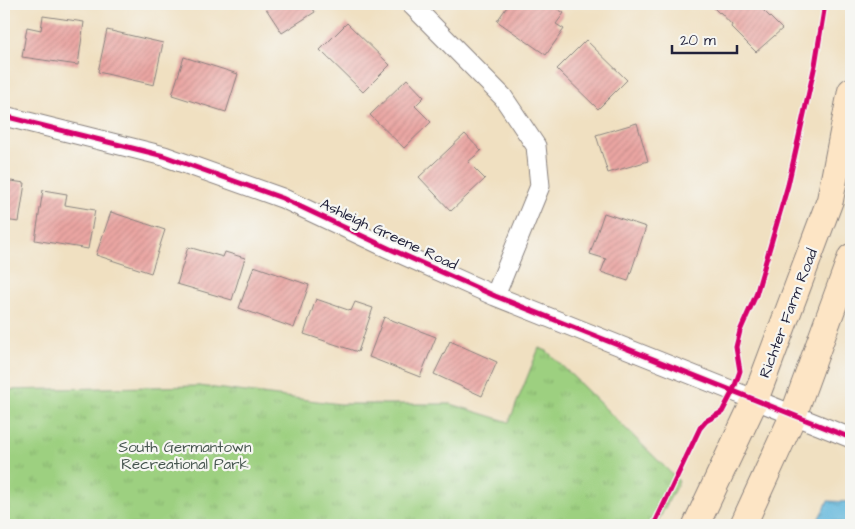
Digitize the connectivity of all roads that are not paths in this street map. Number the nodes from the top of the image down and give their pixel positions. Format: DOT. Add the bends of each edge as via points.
graph roads {
  1 [pos="411,4"];
  2 [pos="851,91"];
  3 [pos="4,116"];
  4 [pos="851,257"];
  5 [pos="495,296"];
  6 [pos="755,400"];
  7 [pos="793,416"];
  8 [pos="851,438"];
  9 [pos="696,525"];
  10 [pos="742,525"];
  1 -- 5 [label="street" via="503,97 536,146 540,186"];
  2 -- 6 [label="main road, Richter Farm Road" via="830,200"];
  3 -- 5 [label="street, Ashleigh Greene Road" via="164,156 282,198"];
  4 -- 7 [label="main road"];
  5 -- 6 [label="street, Ashleigh Greene Road"];
  6 -- 7 [label="street, Ashleigh Greene Road"];
  6 -- 9 [label="main road, Richter Farm Road"];
  7 -- 8 [label="street, Ashleigh Greene Road"];
  7 -- 10 [label="main road"];
}
